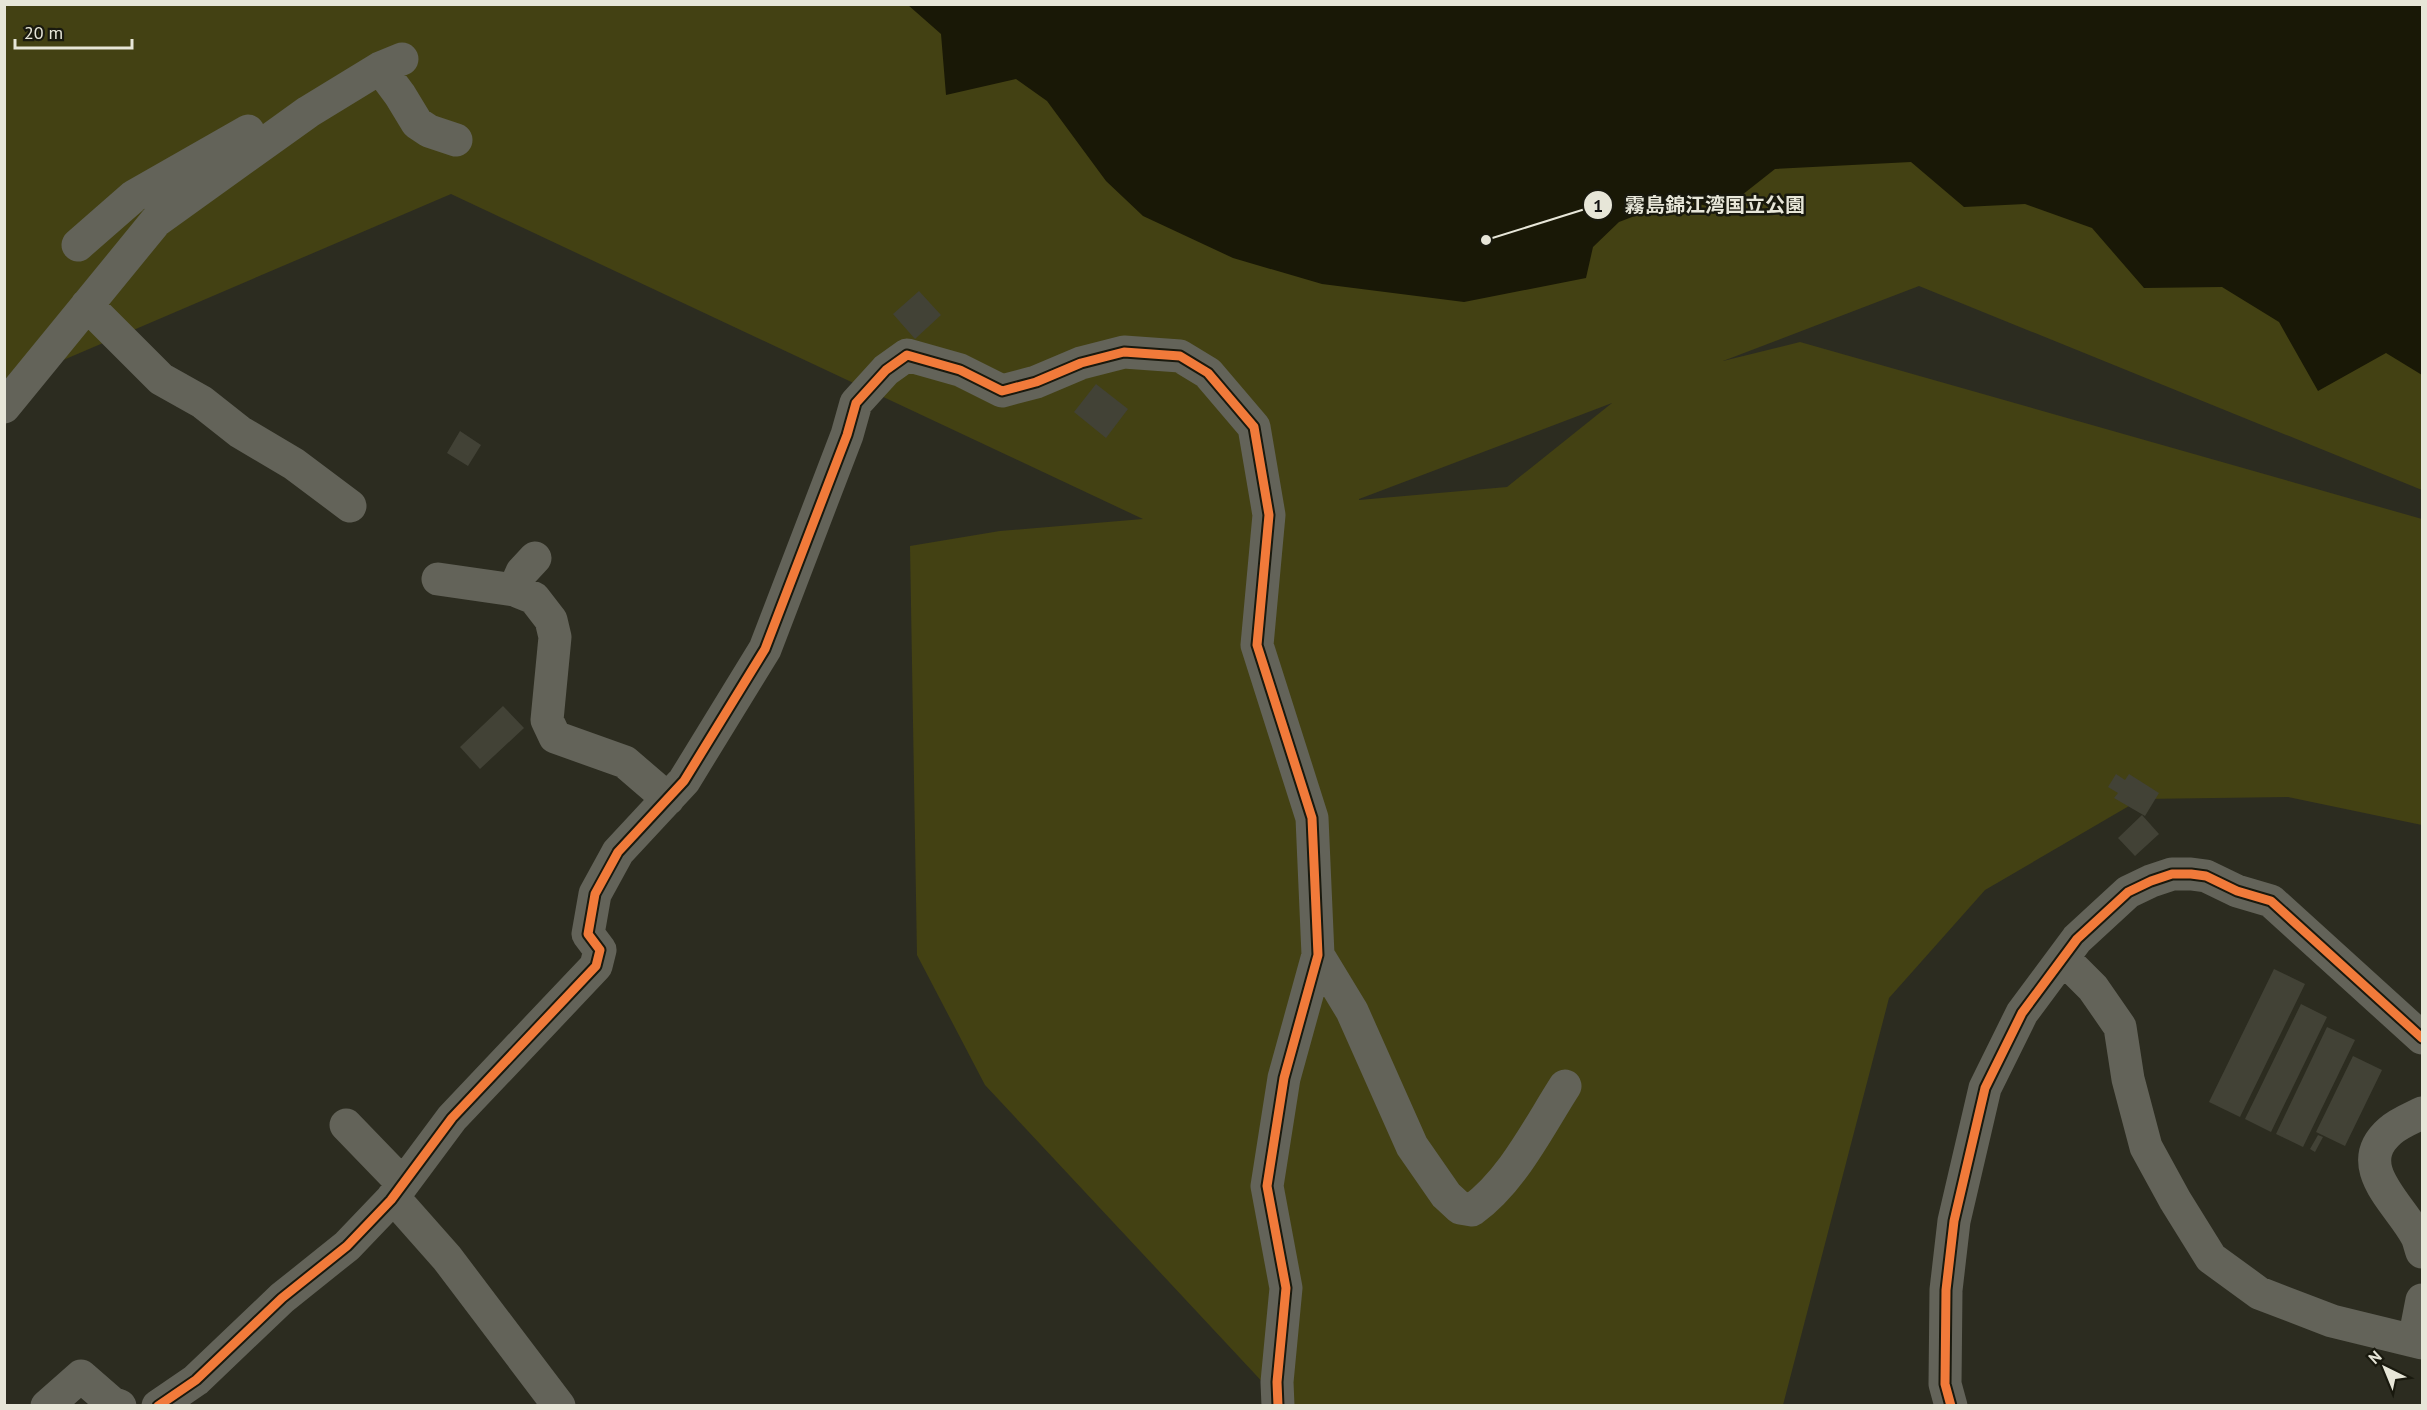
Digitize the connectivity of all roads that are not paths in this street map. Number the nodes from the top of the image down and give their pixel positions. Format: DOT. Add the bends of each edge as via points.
graph roads {
  1 [pos="266,140"];
  2 [pos="456,140"];
  3 [pos="78,245"];
  4 [pos="87,305"];
  5 [pos="4,408"];
  6 [pos="350,506"];
  7 [pos="535,558"];
  8 [pos="438,579"];
  9 [pos="514,590"];
  10 [pos="668,799"];
  11 [pos="1318,955"];
  12 [pos="2064,959"];
  13 [pos="2422,1038"];
  14 [pos="1565,1086"];
  15 [pos="2422,1113"];
  16 [pos="346,1125"];
  17 [pos="398,1190"];
  18 [pos="2422,1252"];
  19 [pos="2422,1300"];
  20 [pos="2418,1342"];
  21 [pos="47,1406"];
  22 [pos="120,1406"];
  23 [pos="158,1406"];
  24 [pos="559,1406"];
  25 [pos="1278,1406"];
  26 [pos="1951,1406"];
  1 -- 2 [label="street" via="391,63 400,95 417,123"];
  1 -- 3 [label="street" via="258,126 134,196"];
  1 -- 4 [label="street" via="156,221"];
  4 -- 5 [label="street"];
  4 -- 6 [label="street" via="161,379 202,402"];
  7 -- 9 [label="street" via="522,572"];
  8 -- 9 [label="street"];
  9 -- 10 [label="street" via="534,598 551,620 555,637 547,720 555,737 625,762"];
  10 -- 11 [label="street" via="684,781 765,649 848,435 856,403 886,370 907,355 960,370 1002,391 1124,352 1180,356 1208,373 1254,427 1269,515 1257,645 1312,818"];
  10 -- 17 [label="street" via="618,852 595,894 588,934 600,950 596,966 452,1118"];
  11 -- 14 [label="street" via="1352,1011 1412,1146 1446,1195 1460,1208 1472,1210 1504,1180"];
  11 -- 25 [label="street" via="1284,1078 1267,1186 1286,1288"];
  12 -- 13 [label="street" via="2077,939 2128,892 2172,874 2206,876 2271,901"];
  12 -- 20 [label="street" via="2093,988 2120,1027 2128,1079 2146,1147 2211,1258 2259,1293 2332,1321"];
  12 -- 26 [label="street" via="2022,1013 1984,1088 1954,1221 1946,1290 1945,1384"];
  15 -- 18 [label="street" via="2391,1130 2374,1155 2379,1179 2416,1234"];
  16 -- 17 [label="street"];
  17 -- 23 [label="street" via="346,1246 282,1298 196,1380"];
  17 -- 24 [label="street"];
  19 -- 20 [label="street"];
  21 -- 22 [label="street" via="81,1376"];
}
